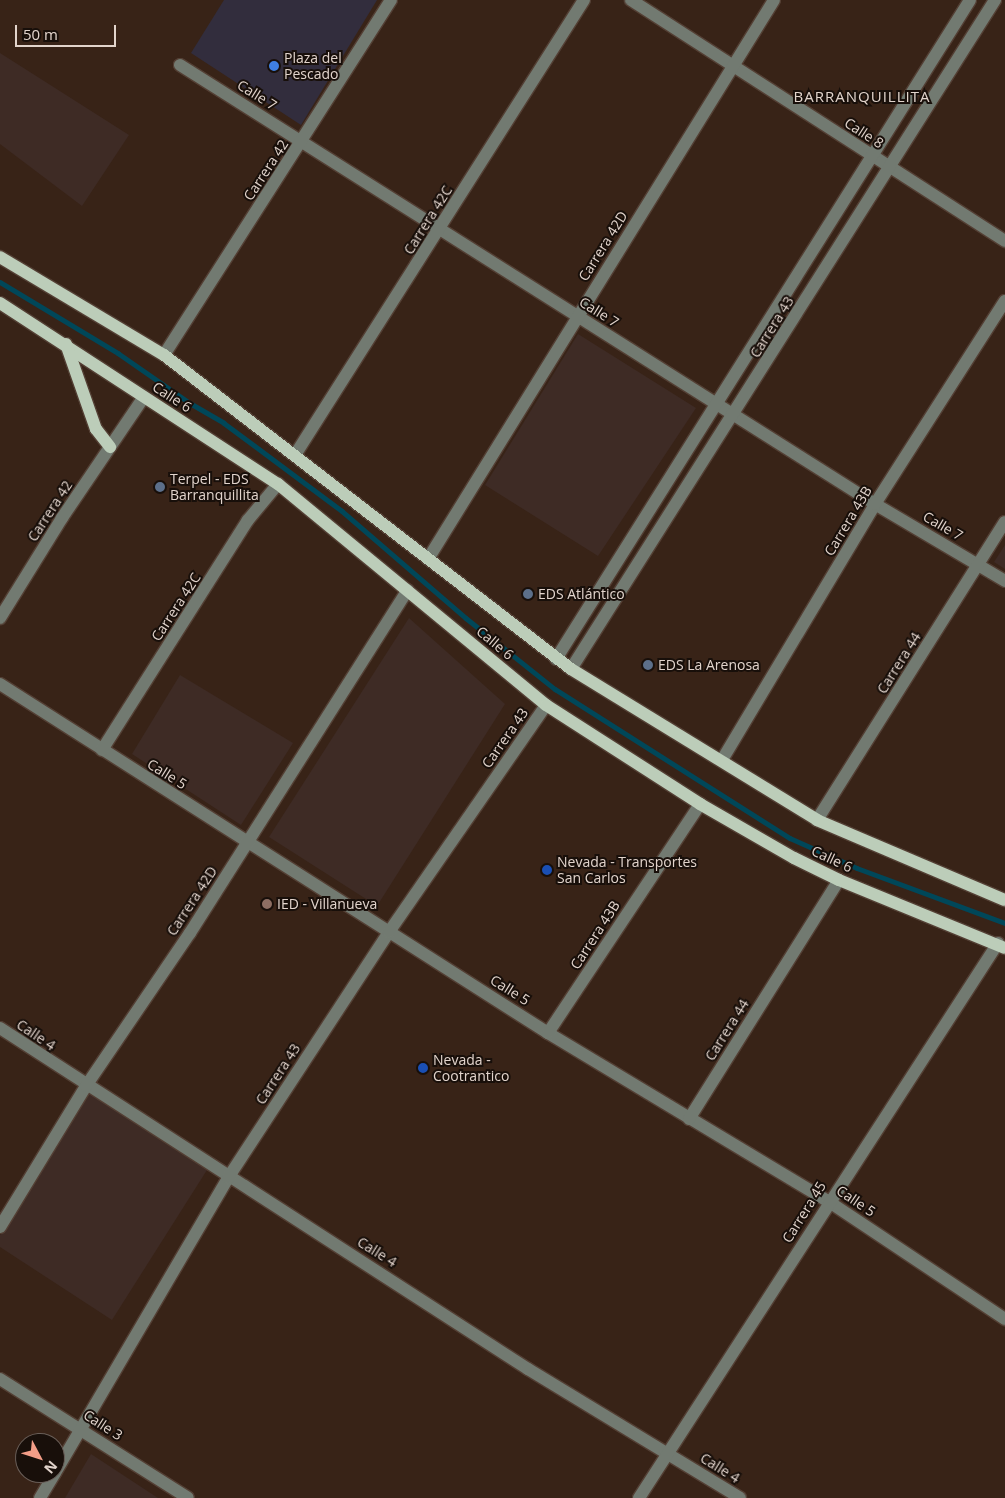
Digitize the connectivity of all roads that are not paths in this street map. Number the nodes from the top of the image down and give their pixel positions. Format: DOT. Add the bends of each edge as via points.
graph roads {
  1 [pos="391,0"];
  2 [pos="584,0"];
  3 [pos="631,0"];
  4 [pos="774,0"];
  5 [pos="970,0"];
  6 [pos="995,0"];
  7 [pos="180,65"];
  8 [pos="732,66"];
  9 [pos="302,142"];
  10 [pos="871,155"];
  11 [pos="891,168"];
  12 [pos="440,230"];
  13 [pos="1005,241"];
  14 [pos="0,257"];
  15 [pos="1005,301"];
  16 [pos="0,303"];
  17 [pos="578,316"];
  18 [pos="66,344"];
  19 [pos="164,355"];
  20 [pos="144,397"];
  21 [pos="716,402"];
  22 [pos="735,414"];
  23 [pos="110,448"];
  24 [pos="296,455"];
  25 [pos="278,484"];
  26 [pos="875,504"];
  27 [pos="1005,522"];
  28 [pos="428,559"];
  29 [pos="978,564"];
  30 [pos="1005,581"];
  31 [pos="408,590"];
  32 [pos="0,618"];
  33 [pos="556,659"];
  34 [pos="572,669"];
  35 [pos="0,684"];
  36 [pos="546,705"];
  37 [pos="102,750"];
  38 [pos="722,760"];
  39 [pos="700,804"];
  40 [pos="818,820"];
  41 [pos="248,842"];
  42 [pos="839,880"];
  43 [pos="1005,900"];
  44 [pos="389,932"];
  45 [pos="1001,945"];
  46 [pos="0,1028"];
  47 [pos="548,1033"];
  48 [pos="86,1086"];
  49 [pos="689,1119"];
  50 [pos="228,1178"];
  51 [pos="828,1201"];
  52 [pos="0,1227"];
  53 [pos="1005,1319"];
  54 [pos="0,1379"];
  55 [pos="81,1428"];
  56 [pos="668,1453"];
  57 [pos="65,1456"];
  58 [pos="49,1483"];
  59 [pos="40,1498"];
  60 [pos="188,1498"];
  61 [pos="639,1498"];
  62 [pos="740,1498"];
  1 -- 9 [label="street, Carrera 42"];
  2 -- 12 [label="street, Carrera 42C"];
  3 -- 8 [label="street, Calle 8"];
  4 -- 8 [label="street, Carrera 42D"];
  5 -- 10 [label="street, Carrera 43"];
  6 -- 11 [label="street, Carrera 43"];
  7 -- 9 [label="street, Calle 7"];
  8 -- 10 [label="street, Calle 8"];
  8 -- 17 [label="street, Carrera 42D"];
  9 -- 12 [label="street, Calle 7"];
  9 -- 19 [label="street, Carrera 42"];
  10 -- 11 [label="street, Calle 8"];
  10 -- 21 [label="street, Carrera 43"];
  11 -- 13 [label="street, Calle 8"];
  11 -- 22 [label="street, Carrera 43"];
  12 -- 17 [label="street, Calle 7"];
  12 -- 24 [label="street, Carrera 42C"];
  14 -- 19 [label="main road, Calle 6"];
  15 -- 26 [label="street, Carrera 43B"];
  16 -- 18 [label="main road, Calle 6"];
  17 -- 21 [label="street, Calle 7"];
  17 -- 28 [label="street, Carrera 42D"];
  18 -- 20 [label="main road, Calle 6"];
  18 -- 23 [label="main road" via="96,429"];
  19 -- 24 [label="main road, Calle 6"];
  20 -- 23 [label="street, Carrera 42"];
  20 -- 25 [label="main road, Calle 6"];
  21 -- 22 [label="street, Calle 7"];
  21 -- 33 [label="street, Carrera 43"];
  22 -- 26 [label="street, Calle 7"];
  22 -- 34 [label="street, Carrera 43"];
  23 -- 32 [label="street, Carrera 42"];
  24 -- 28 [label="main road, Calle 6"];
  25 -- 31 [label="main road, Calle 6"];
  25 -- 37 [label="street, Carrera 42C" via="248,520"];
  26 -- 29 [label="street, Calle 7"];
  26 -- 38 [label="street, Carrera 43B"];
  27 -- 29 [label="street, Carrera 44"];
  28 -- 33 [label="main road, Calle 6"];
  29 -- 30 [label="street, Calle 7"];
  29 -- 40 [label="street, Carrera 44"];
  31 -- 36 [label="main road, Calle 6"];
  31 -- 41 [label="street, Carrera 42D"];
  33 -- 34 [label="main road, Calle 6"];
  34 -- 38 [label="main road, Calle 6"];
  35 -- 37 [label="street, Calle 5"];
  36 -- 39 [label="main road, Calle 6"];
  36 -- 44 [label="street, Carrera 43"];
  37 -- 41 [label="street, Calle 5"];
  38 -- 40 [label="main road, Calle 6"];
  39 -- 42 [label="main road, Calle 6"];
  39 -- 47 [label="street, Carrera 43B"];
  40 -- 43 [label="main road, Calle 6"];
  41 -- 44 [label="street, Calle 5"];
  41 -- 48 [label="street, Carrera 42D"];
  42 -- 45 [label="main road, Calle 6"];
  42 -- 49 [label="street, Carrera 44"];
  44 -- 47 [label="street, Calle 5"];
  44 -- 50 [label="street, Carrera 43"];
  45 -- 51 [label="street, Carrera 45"];
  46 -- 48 [label="street, Calle 4"];
  47 -- 49 [label="street, Calle 5"];
  48 -- 50 [label="street, Calle 4"];
  48 -- 52 [label="street, Carrera 42D"];
  49 -- 51 [label="street, Calle 5"];
  50 -- 55 [label="street, Carrera 43"];
  50 -- 56 [label="street, Calle 4" via="391,1279 528,1370"];
  51 -- 53 [label="street, Calle 5"];
  51 -- 56 [label="street, Carrera 45"];
  54 -- 55 [label="street, Calle 3"];
  55 -- 57 [label="street, Carrera 43"];
  55 -- 60 [label="street, Calle 3"];
  56 -- 61 [label="street, Carrera 45"];
  56 -- 62 [label="street, Calle 4"];
  58 -- 59 [label="street, Carrera 43"];
}
